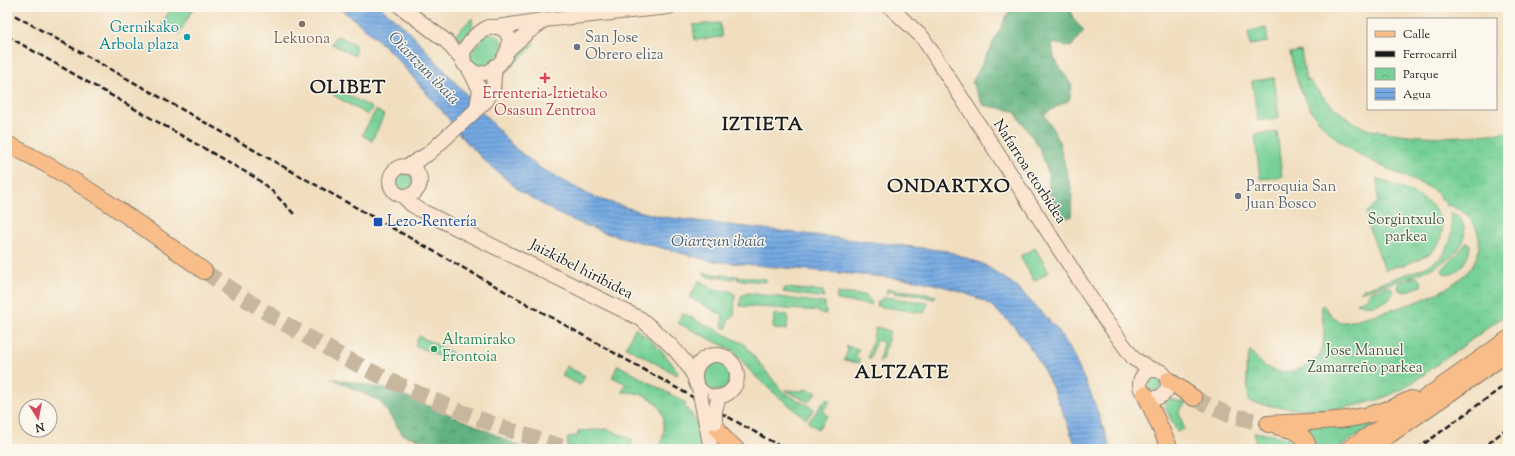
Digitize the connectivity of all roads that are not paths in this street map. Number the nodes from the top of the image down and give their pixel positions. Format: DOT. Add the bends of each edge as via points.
graph roads {
  1 [pos="401,7"];
  2 [pos="669,7"];
  3 [pos="890,7"];
  4 [pos="549,20"];
  5 [pos="497,27"];
  6 [pos="446,41"];
  7 [pos="468,43"];
  8 [pos="509,50"];
  9 [pos="466,66"];
  10 [pos="495,66"];
  11 [pos="477,107"];
  12 [pos="7,144"];
  13 [pos="428,154"];
  14 [pos="406,167"];
  15 [pos="419,181"];
  16 [pos="403,196"];
  17 [pos="434,216"];
  18 [pos="204,271"];
  19 [pos="641,319"];
  20 [pos="1508,339"];
  21 [pos="1508,353"];
  22 [pos="709,356"];
  23 [pos="1134,359"];
  24 [pos="1153,370"];
  25 [pos="1448,382"];
  26 [pos="698,386"];
  27 [pos="1143,388"];
  28 [pos="720,398"];
  29 [pos="1412,421"];
  30 [pos="712,424"];
  31 [pos="711,449"];
  32 [pos="723,449"];
  33 [pos="736,449"];
  34 [pos="1170,449"];
  35 [pos="1309,449"];
  36 [pos="1348,449"];
  37 [pos="1369,449"];
  38 [pos="1383,449"];
  1 -- 6 [label="main road"];
  2 -- 4 [label="main road"];
  3 -- 23 [label="main road, Nafarroa etorbidea" via="923,38 1103,317"];
  4 -- 5 [label="main road"];
  4 -- 8 [label="main road" via="530,31"];
  5 -- 7 [label="main road" via="484,28"];
  5 -- 8 [label="main road" via="508,36"];
  6 -- 7 [label="main road"];
  6 -- 9 [label="main road"];
  7 -- 9 [label="main road" via="463,51"];
  8 -- 10 [label="main road"];
  9 -- 10 [label="main road" via="484,74"];
  9 -- 11 [label="main road" via="480,90"];
  10 -- 11 [label="main road" via="492,92 487,100"];
  11 -- 13 [label="main road"];
  12 -- 18 [label="main road" via="104,199"];
  13 -- 14 [label="main road"];
  13 -- 15 [label="main road"];
  14 -- 15 [label="main road" via="414,170"];
  14 -- 16 [label="main road" via="398,168 390,179 394,191"];
  15 -- 16 [label="main road" via="414,192"];
  15 -- 17 [label="main road" via="424,202"];
  16 -- 17 [label="main road, Jaizkibel hiribidea" via="417,208"];
  17 -- 19 [label="main road, Jaizkibel hiribidea"];
  19 -- 22 [label="main road" via="668,331 690,353"];
  19 -- 26 [label="main road, Jaizkibel hiribidea" via="666,341 686,364"];
  20 -- 25 [label="main road"];
  21 -- 29 [label="main road"];
  22 -- 26 [label="main road" via="698,365"];
  22 -- 28 [label="main road" via="727,358 736,371 734,384"];
  23 -- 24 [label="main road, Nafarroa etorbidea"];
  23 -- 27 [label="main road, Nafarroa etorbidea"];
  24 -- 27 [label="main road" via="1146,373"];
  24 -- 27 [label="main road" via="1160,372 1166,387 1155,398"];
  25 -- 35 [label="main road" via="1429,387 1399,405 1369,415 1334,422 1268,424 1294,430 1304,437"];
  25 -- 36 [label="main road"];
  26 -- 28 [label="main road" via="706,394"];
  26 -- 30 [label="main road, bridge"];
  27 -- 34 [label="main road"];
  28 -- 30 [label="main road, bridge"];
  29 -- 37 [label="main road"];
  29 -- 38 [label="main road"];
  30 -- 31 [label="main road"];
  30 -- 32 [label="main road"];
  30 -- 33 [label="main road"];
}
